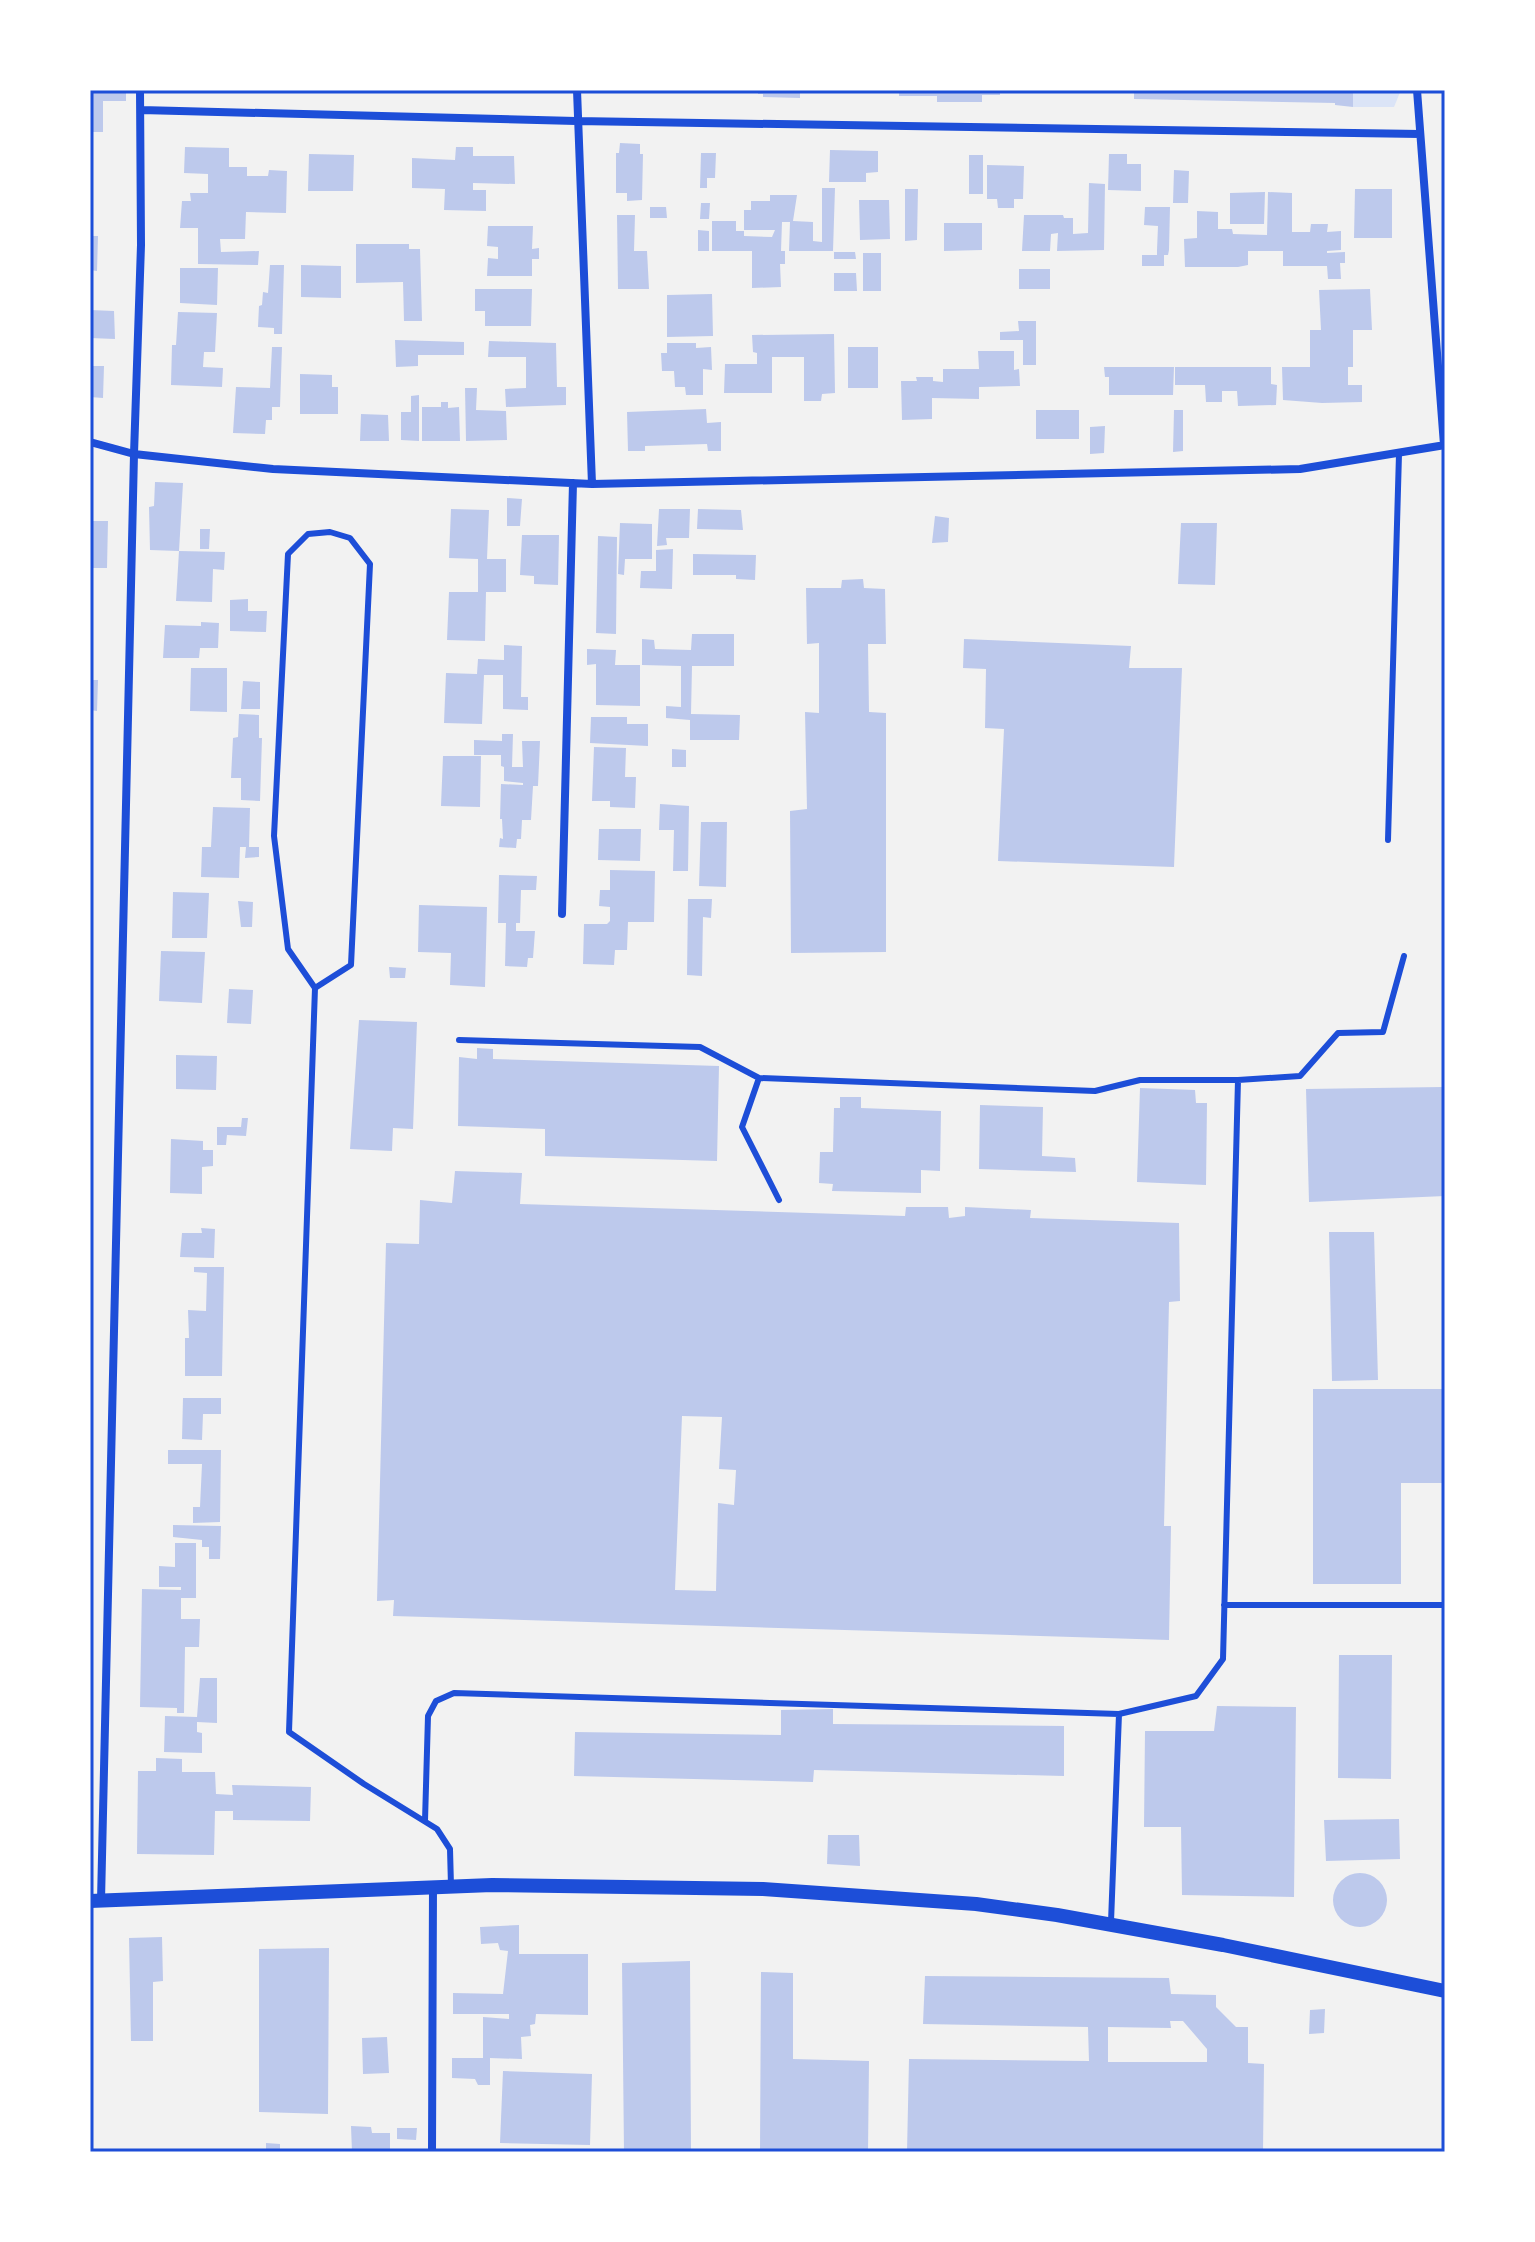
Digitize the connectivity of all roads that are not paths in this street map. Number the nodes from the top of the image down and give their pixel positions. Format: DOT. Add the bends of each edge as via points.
graph roads {
  1 [pos="140,90"];
  2 [pos="577,90"];
  3 [pos="1417,90"];
  4 [pos="141,110"];
  5 [pos="576,121"];
  6 [pos="1420,134"];
  7 [pos="90,442"];
  8 [pos="1444,445"];
  9 [pos="134,454"];
  10 [pos="1399,454"];
  11 [pos="573,483"];
  12 [pos="592,484"];
  13 [pos="1388,840"];
  14 [pos="562,914"];
  15 [pos="1404,956"];
  16 [pos="315,988"];
  17 [pos="459,1040"];
  18 [pos="759,1078"];
  19 [pos="1238,1080"];
  20 [pos="779,1200"];
  21 [pos="1224,1605"];
  22 [pos="1445,1605"];
  23 [pos="1119,1714"];
  24 [pos="425,1821"];
  25 [pos="433,1886"];
  26 [pos="451,1886"];
  27 [pos="95,1901"];
  28 [pos="1111,1926"];
  29 [pos="1445,1991"];
  30 [pos="432,2152"];
  1 -- 4 [label="street"];
  2 -- 5 [label="street"];
  3 -- 6 [label="street"];
  4 -- 5 [label="street"];
  4 -- 9 [label="street"];
  5 -- 6 [label="street"];
  5 -- 12 [label="street"];
  6 -- 8 [label="street"];
  7 -- 9 [label="street"];
  8 -- 10 [label="street"];
  9 -- 11 [label="street" via="273,469"];
  9 -- 27 [label="street"];
  10 -- 12 [label="street" via="1300,469"];
  10 -- 13 [label="lane"];
  11 -- 12 [label="street"];
  11 -- 14 [label="street"];
  15 -- 19 [label="lane" via="1383,1032 1338,1033 1300,1076"];
  16 -- 16 [label="lane" via="288,949 274,836 288,554 308,534 330,532 350,538 370,564 351,965"];
  16 -- 24 [label="lane" via="289,1732"];
  17 -- 18 [label="lane" via="700,1047"];
  18 -- 19 [label="lane" via="1095,1091 1140,1080"];
  18 -- 20 [label="lane" via="742,1127"];
  19 -- 21 [label="lane"];
  21 -- 22 [label="lane"];
  21 -- 23 [label="lane" via="1223,1659 1196,1696"];
  23 -- 24 [label="lane" via="454,1693 436,1701 428,1716"];
  23 -- 28 [label="lane"];
  24 -- 26 [label="lane" via="450,1849"];
  25 -- 26 [label="street"];
  25 -- 27 [label="street"];
  25 -- 30 [label="street"];
  26 -- 28 [label="street" via="763,1889 976,1904"];
  28 -- 29 [label="street"];
}
